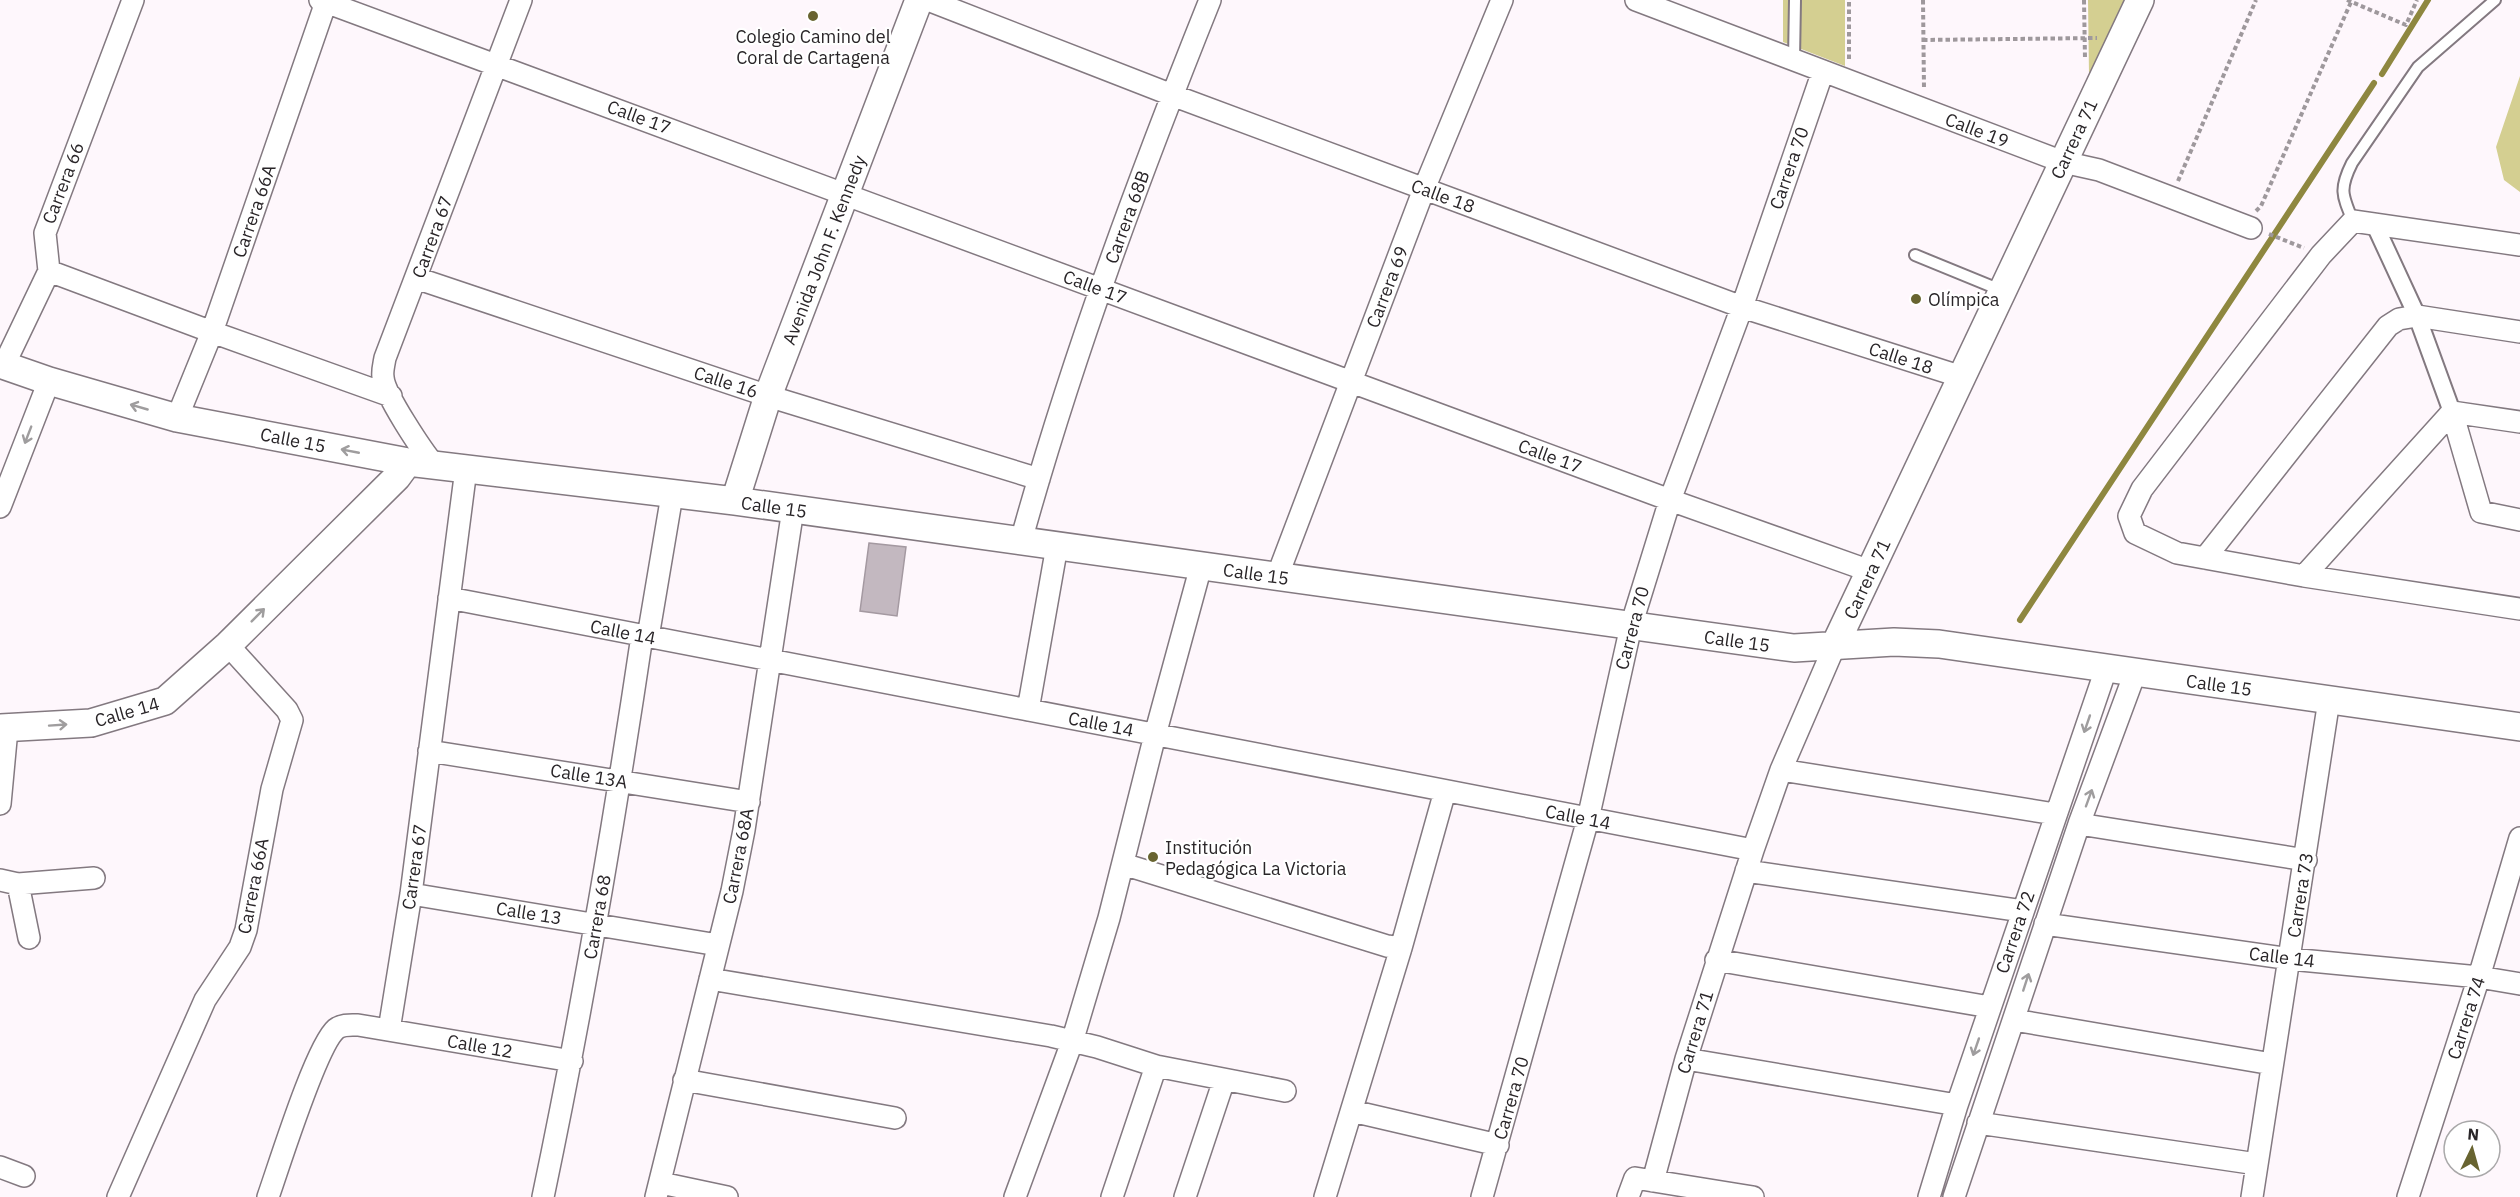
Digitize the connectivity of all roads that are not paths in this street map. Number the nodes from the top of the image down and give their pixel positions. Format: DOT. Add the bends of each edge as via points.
graph roads {
  1 [pos="133,0"];
  2 [pos="520,0"];
  3 [pos="919,0"];
  4 [pos="928,0"];
  5 [pos="1210,0"];
  6 [pos="1502,0"];
  7 [pos="1636,0"];
  8 [pos="1794,0"];
  9 [pos="2140,0"];
  10 [pos="2495,0"];
  11 [pos="323,1"];
  12 [pos="1794,60"];
  13 [pos="495,64"];
  14 [pos="1822,71"];
  15 [pos="1172,94"];
  16 [pos="2063,162"];
  17 [pos="1424,189"];
  18 [pos="846,194"];
  19 [pos="2249,220"];
  20 [pos="2353,221"];
  21 [pos="2374,224"];
  22 [pos="2520,245"];
  23 [pos="1915,255"];
  24 [pos="50,271"];
  25 [pos="416,278"];
  26 [pos="1100,289"];
  27 [pos="2003,291"];
  28 [pos="1742,307"];
  29 [pos="2417,316"];
  30 [pos="212,332"];
  31 [pos="2520,332"];
  32 [pos="2,364"];
  33 [pos="1962,377"];
  34 [pos="49,381"];
  35 [pos="1351,382"];
  36 [pos="391,396"];
  37 [pos="768,396"];
  38 [pos="2452,412"];
  39 [pos="177,418"];
  40 [pos="2520,422"];
  41 [pos="408,462"];
  42 [pos="435,466"];
  43 [pos="466,469"];
  44 [pos="1039,479"];
  45 [pos="672,495"];
  46 [pos="1670,500"];
  47 [pos="735,501"];
  48 [pos="0,507"];
  49 [pos="793,509"];
  50 [pos="2520,520"];
  51 [pos="1021,541"];
  52 [pos="1057,546"];
  53 [pos="2205,558"];
  54 [pos="1200,566"];
  55 [pos="1870,572"];
  56 [pos="2304,576"];
  57 [pos="1277,577"];
  58 [pos="448,598"];
  59 [pos="2520,609"];
  60 [pos="1631,626"];
  61 [pos="645,636"];
  62 [pos="228,645"];
  63 [pos="1835,645"];
  64 [pos="770,661"];
  65 [pos="2106,669"];
  66 [pos="2134,673"];
  67 [pos="2329,700"];
  68 [pos="1028,710"];
  69 [pos="2520,727"];
  70 [pos="4,728"];
  71 [pos="1155,735"];
  72 [pos="429,751"];
  73 [pos="1781,770"];
  74 [pos="620,781"];
  75 [pos="1445,791"];
  76 [pos="749,801"];
  77 [pos="0,804"];
  78 [pos="2055,814"];
  79 [pos="1588,819"];
  80 [pos="2079,824"];
  81 [pos="2520,838"];
  82 [pos="1753,850"];
  83 [pos="2306,860"];
  84 [pos="1123,864"];
  85 [pos="1746,871"];
  86 [pos="94,878"];
  87 [pos="9,882"];
  88 [pos="411,894"];
  89 [pos="2023,911"];
  90 [pos="596,924"];
  91 [pos="2046,924"];
  92 [pos="29,938"];
  93 [pos="718,945"];
  94 [pos="1401,948"];
  95 [pos="2290,959"];
  96 [pos="1716,960"];
  97 [pos="2480,977"];
  98 [pos="710,979"];
  99 [pos="2520,984"];
  100 [pos="1990,1007"];
  101 [pos="2013,1020"];
  102 [pos="389,1030"];
  103 [pos="1072,1042"];
  104 [pos="1686,1059"];
  105 [pos="572,1061"];
  106 [pos="2272,1064"];
  107 [pos="1156,1066"];
  108 [pos="684,1080"];
  109 [pos="1224,1080"];
  110 [pos="1285,1091"];
  111 [pos="1957,1105"];
  112 [pos="1352,1111"];
  113 [pos="895,1118"];
  114 [pos="1978,1123"];
  115 [pos="1498,1145"];
  116 [pos="2257,1164"];
  117 [pos="0,1167"];
  118 [pos="24,1176"];
  119 [pos="1639,1185"];
  120 [pos="659,1190"];
  121 [pos="118,1197"];
  122 [pos="268,1197"];
  123 [pos="543,1197"];
  124 [pos="727,1197"];
  125 [pos="1015,1197"];
  126 [pos="1112,1197"];
  127 [pos="1185,1197"];
  128 [pos="1325,1197"];
  129 [pos="1482,1197"];
  130 [pos="1753,1197"];
  131 [pos="1929,1197"];
  132 [pos="1954,1197"];
  133 [pos="2252,1197"];
  134 [pos="2408,1197"];
  1 -- 24 [label="street, Carrera 66" via="45,233"];
  2 -- 13 [label="street, Carrera 67"];
  3 -- 18 [label="street, Avenida John F. Kennedy"];
  4 -- 15 [label="street, Calle 18"];
  5 -- 15 [label="street, Carrera 68B"];
  6 -- 17 [label="street, Carrera 69"];
  7 -- 12 [label="street, Calle 19"];
  8 -- 12 [label="lane"];
  9 -- 16 [label="street, Carrera 71"];
  10 -- 20 [label="lane" via="2418,68 2352,163 2342,195"];
  11 -- 13 [label="street, Calle 17"];
  11 -- 30 [label="street, Carrera 66A"];
  12 -- 14 [label="street, Calle 19"];
  13 -- 18 [label="street, Calle 17"];
  13 -- 25 [label="street, Carrera 67"];
  14 -- 16 [label="street, Calle 19"];
  14 -- 28 [label="street, Carrera 70"];
  15 -- 17 [label="street, Calle 18"];
  15 -- 26 [label="street, Carrera 68B"];
  16 -- 19 [label="street, Calle 19" via="2099,170"];
  16 -- 27 [label="street, Carrera 71"];
  17 -- 28 [label="street, Calle 18"];
  17 -- 35 [label="street, Carrera 69"];
  18 -- 26 [label="street, Calle 17"];
  18 -- 37 [label="street, Avenida John F. Kennedy"];
  20 -- 21 [label="street"];
  20 -- 53 [label="street" via="2321,255 2142,489 2129,516 2135,533 2177,553"];
  21 -- 22 [label="street"];
  21 -- 29 [label="street"];
  23 -- 27 [label="lane"];
  24 -- 30 [label="street"];
  24 -- 32 [label="street"];
  25 -- 36 [label="street, Carrera 67" via="385,358 382,378"];
  25 -- 37 [label="street, Calle 16"];
  26 -- 35 [label="street, Calle 17"];
  26 -- 44 [label="street, Carrera 68B"];
  27 -- 33 [label="street, Carrera 71"];
  28 -- 33 [label="street, Calle 18"];
  28 -- 46 [label="street, Carrera 70"];
  29 -- 31 [label="street"];
  29 -- 38 [label="street"];
  29 -- 53 [label="street" via="2399,319 2388,326"];
  30 -- 36 [label="street"];
  30 -- 39 [label="street, Carrera 66A"];
  32 -- 34 [label="street, Calle 15"];
  33 -- 55 [label="street, Carrera 71"];
  39 -- 34 [label="street, Calle 15, one-way"];
  34 -- 48 [label="street, one-way"];
  35 -- 46 [label="street, Calle 17"];
  35 -- 57 [label="street, Carrera 69"];
  36 -- 42 [label="street, Carrera 67"];
  37 -- 44 [label="street, Calle 16"];
  37 -- 47 [label="street, Avenida John F. Kennedy"];
  38 -- 40 [label="street"];
  38 -- 50 [label="street" via="2481,512"];
  38 -- 56 [label="street"];
  41 -- 39 [label="street, Calle 15, one-way"];
  41 -- 42 [label="street, Calle 15"];
  62 -- 41 [label="street, Calle 14, one-way"];
  42 -- 43 [label="street, Calle 15"];
  43 -- 45 [label="street, Calle 15"];
  43 -- 58 [label="street, Carrera 67"];
  44 -- 51 [label="street, Carrera 68B"];
  45 -- 47 [label="street, Calle 15"];
  45 -- 61 [label="street, Carrera 68"];
  46 -- 55 [label="street, Calle 17"];
  46 -- 60 [label="street, Carrera 70"];
  47 -- 49 [label="street, Calle 15"];
  49 -- 51 [label="street, Calle 15"];
  49 -- 64 [label="street, Carrera 68A"];
  51 -- 52 [label="street, Calle 15"];
  52 -- 54 [label="street, Calle 15"];
  52 -- 68 [label="street"];
  53 -- 56 [label="street"];
  54 -- 57 [label="street, Calle 15"];
  54 -- 71 [label="street"];
  55 -- 63 [label="street, Carrera 71"];
  56 -- 59 [label="street"];
  57 -- 60 [label="street, Calle 15"];
  58 -- 61 [label="street, Calle 14"];
  58 -- 72 [label="street, Carrera 67"];
  60 -- 63 [label="street, Calle 15" via="1794,648"];
  60 -- 79 [label="street, Carrera 70"];
  61 -- 64 [label="street, Calle 14"];
  61 -- 74 [label="street, Carrera 68"];
  70 -- 62 [label="street, Calle 14, one-way" via="91,723 165,701"];
  62 -- 121 [label="street, Carrera 66A" via="287,710 291,720 272,789 240,947 205,1000"];
  63 -- 65 [label="street, Calle 15" via="1939,644"];
  63 -- 73 [label="street, Carrera 71"];
  64 -- 68 [label="street, Calle 14"];
  64 -- 76 [label="street, Carrera 68A"];
  65 -- 66 [label="street, Calle 15"];
  65 -- 78 [label="street, Carrera 72, one-way"];
  66 -- 67 [label="street, Calle 15"];
  80 -- 66 [label="street, Carrera 72, one-way"];
  67 -- 69 [label="street, Calle 15"];
  67 -- 83 [label="street, Carrera 73"];
  68 -- 71 [label="street, Calle 14"];
  70 -- 77 [label="street"];
  71 -- 75 [label="street, Calle 14"];
  71 -- 84 [label="street"];
  72 -- 74 [label="street, Calle 13A"];
  72 -- 88 [label="street, Carrera 67"];
  73 -- 78 [label="street"];
  73 -- 82 [label="street, Carrera 71"];
  74 -- 76 [label="street, Calle 13A"];
  74 -- 90 [label="street, Carrera 68"];
  75 -- 79 [label="street, Calle 14"];
  75 -- 94 [label="street"];
  76 -- 93 [label="street, Carrera 68A"];
  78 -- 89 [label="street, Carrera 72"];
  79 -- 82 [label="street, Calle 14"];
  79 -- 115 [label="street, Carrera 70"];
  80 -- 83 [label="street"];
  80 -- 91 [label="street, Carrera 72"];
  81 -- 97 [label="street, Carrera 74"];
  82 -- 85 [label="street, Carrera 71"];
  83 -- 95 [label="street, Carrera 73"];
  84 -- 94 [label="street"];
  84 -- 103 [label="street"];
  85 -- 89 [label="street"];
  85 -- 96 [label="street, Carrera 71"];
  86 -- 87 [label="street"];
  87 -- 92 [label="street"];
  88 -- 90 [label="street, Calle 13"];
  88 -- 102 [label="street, Carrera 67"];
  89 -- 100 [label="street, Carrera 72"];
  90 -- 93 [label="street, Calle 13"];
  90 -- 105 [label="street, Carrera 68"];
  91 -- 95 [label="street, Calle 14"];
  101 -- 91 [label="street, Carrera 72, one-way"];
  93 -- 98 [label="street, Carrera 68A"];
  94 -- 112 [label="street"];
  95 -- 97 [label="street, Calle 14"];
  95 -- 106 [label="street, Carrera 73"];
  96 -- 100 [label="street"];
  96 -- 104 [label="street, Carrera 71"];
  97 -- 99 [label="street, Calle 14"];
  97 -- 134 [label="street, Carrera 74"];
  98 -- 103 [label="street"];
  98 -- 108 [label="street, Carrera 68A"];
  100 -- 111 [label="street, Carrera 72, one-way"];
  101 -- 106 [label="street"];
  101 -- 114 [label="street, Carrera 72"];
  102 -- 105 [label="street, Calle 12"];
  102 -- 122 [label="street" via="346,1025 337,1028 328,1040"];
  103 -- 107 [label="street"];
  103 -- 125 [label="street"];
  104 -- 111 [label="street"];
  104 -- 119 [label="street, Carrera 71"];
  105 -- 123 [label="street, Carrera 68"];
  106 -- 116 [label="street, Carrera 73"];
  107 -- 109 [label="street"];
  107 -- 126 [label="street"];
  108 -- 113 [label="street"];
  108 -- 120 [label="street, Carrera 68A"];
  109 -- 110 [label="street"];
  109 -- 127 [label="street"];
  111 -- 131 [label="street, Carrera 72"];
  112 -- 115 [label="street"];
  112 -- 128 [label="street"];
  114 -- 116 [label="street"];
  114 -- 132 [label="street, Carrera 72"];
  115 -- 129 [label="street, Carrera 70"];
  116 -- 133 [label="street, Carrera 73"];
  117 -- 118 [label="street"];
  119 -- 130 [label="street"];
  120 -- 124 [label="street"];
}
